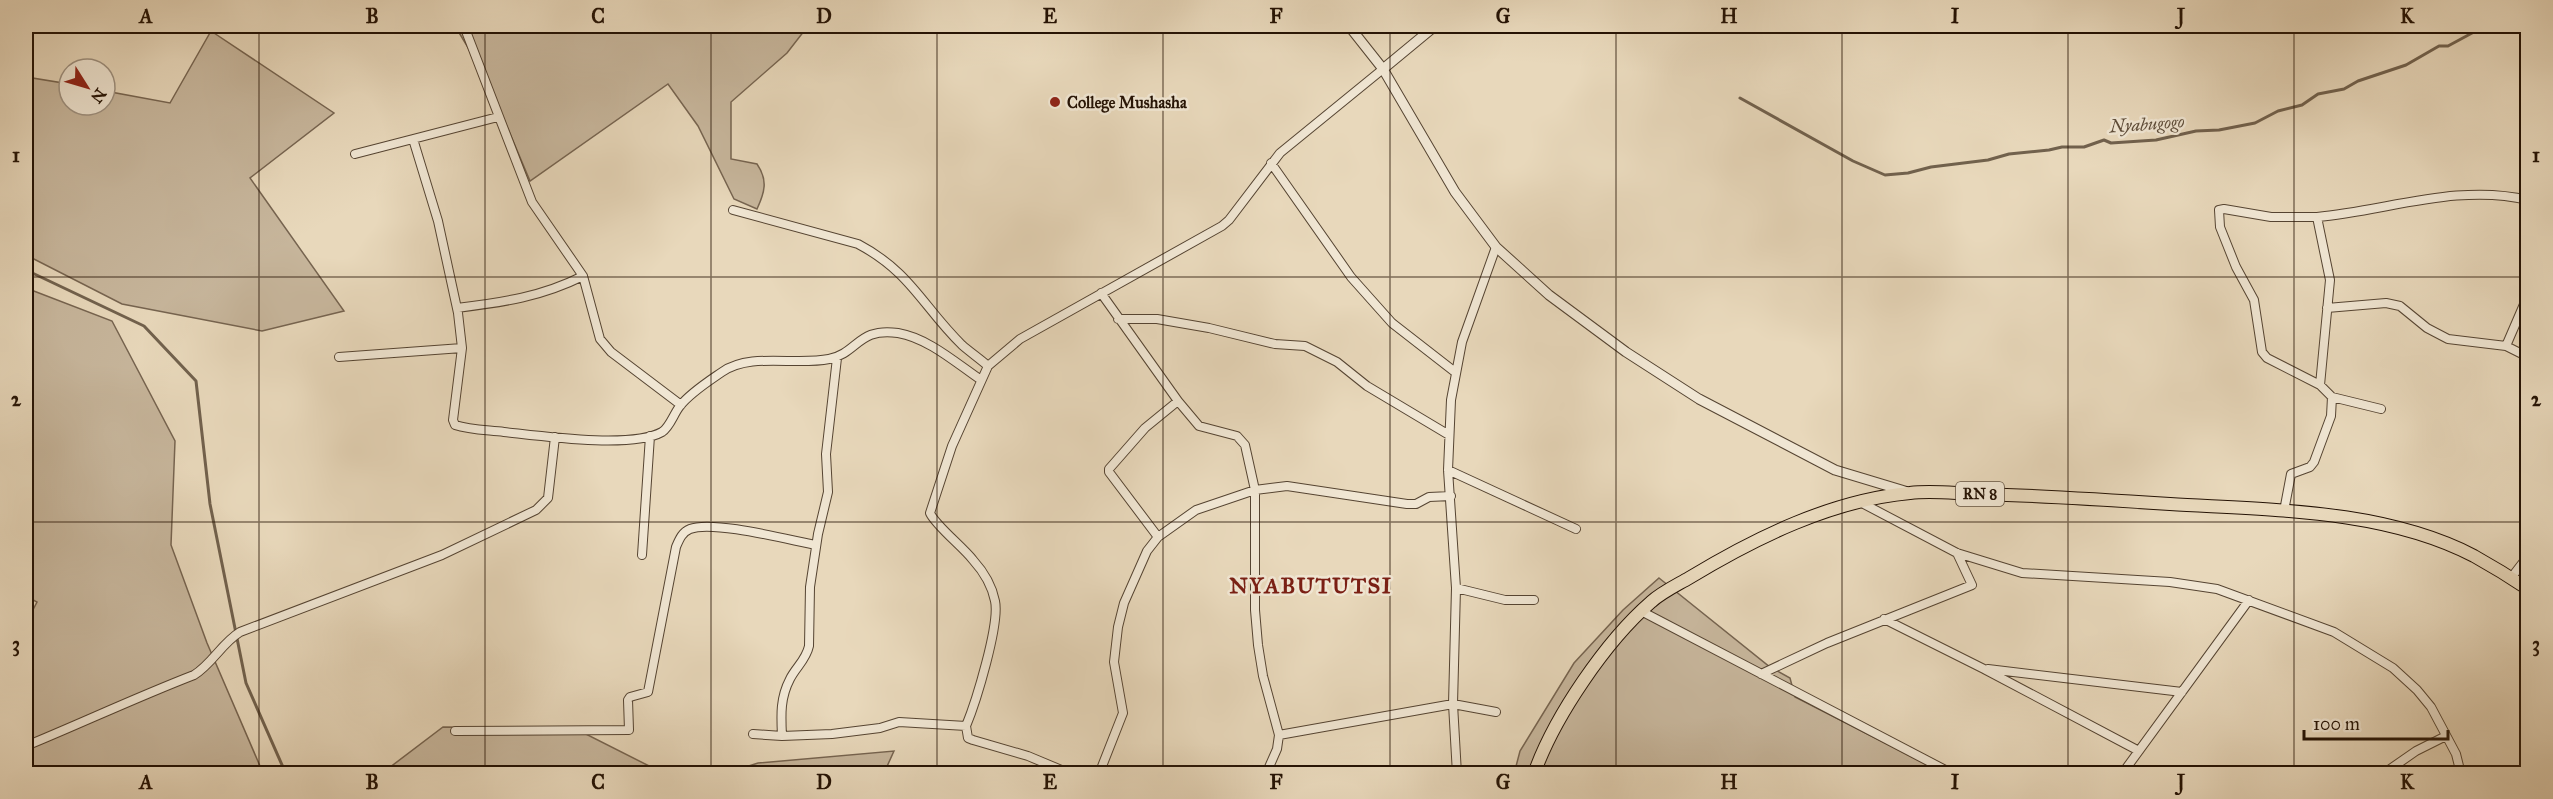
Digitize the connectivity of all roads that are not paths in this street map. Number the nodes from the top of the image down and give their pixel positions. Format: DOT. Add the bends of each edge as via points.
graph roads {
  1 [pos="464,26"];
  2 [pos="1349,26"];
  3 [pos="1435,26"];
  4 [pos="1383,69"];
  5 [pos="498,117"];
  6 [pos="413,139"];
  7 [pos="355,154"];
  8 [pos="1271,163"];
  9 [pos="2528,200"];
  10 [pos="734,210"];
  11 [pos="2317,217"];
  12 [pos="1496,246"];
  13 [pos="583,276"];
  14 [pos="1101,293"];
  15 [pos="2528,295"];
  16 [pos="457,308"];
  17 [pos="2327,308"];
  18 [pos="1118,319"];
  19 [pos="2506,346"];
  20 [pos="462,348"];
  21 [pos="339,357"];
  22 [pos="2528,357"];
  23 [pos="837,358"];
  24 [pos="988,366"];
  25 [pos="1455,372"];
  26 [pos="981,380"];
  27 [pos="2320,385"];
  28 [pos="2332,397"];
  29 [pos="1178,401"];
  30 [pos="681,405"];
  31 [pos="2381,409"];
  32 [pos="1449,435"];
  33 [pos="650,436"];
  34 [pos="555,437"];
  35 [pos="1448,470"];
  36 [pos="1255,490"];
  37 [pos="1911,493"];
  38 [pos="1450,496"];
  39 [pos="1860,502"];
  40 [pos="2284,511"];
  41 [pos="1576,529"];
  42 [pos="1158,537"];
  43 [pos="816,544"];
  44 [pos="1957,553"];
  45 [pos="642,555"];
  46 [pos="2528,556"];
  47 [pos="2511,578"];
  48 [pos="1456,588"];
  49 [pos="2528,588"];
  50 [pos="1534,600"];
  51 [pos="2249,600"];
  52 [pos="1641,611"];
  53 [pos="1884,619"];
  54 [pos="1984,669"];
  55 [pos="1761,674"];
  56 [pos="2182,692"];
  57 [pos="1453,704"];
  58 [pos="1496,712"];
  59 [pos="966,726"];
  60 [pos="455,731"];
  61 [pos="753,734"];
  62 [pos="1279,735"];
  63 [pos="782,736"];
  64 [pos="2446,736"];
  65 [pos="26,746"];
  66 [pos="2139,751"];
  67 [pos="1071,774"];
  68 [pos="1099,774"];
  69 [pos="1266,774"];
  70 [pos="1457,774"];
  71 [pos="1534,774"];
  72 [pos="1953,774"];
  73 [pos="2122,774"];
  74 [pos="2383,774"];
  75 [pos="2462,774"];
  1 -- 5 [label="street"];
  2 -- 4 [label="street"];
  3 -- 4 [label="street"];
  4 -- 8 [label="street"];
  4 -- 12 [label="street" via="1455,192"];
  5 -- 6 [label="street"];
  5 -- 13 [label="street" via="532,202"];
  6 -- 7 [label="street"];
  6 -- 16 [label="street" via="438,221"];
  8 -- 14 [label="street" via="1222,226"];
  8 -- 25 [label="street" via="1351,277 1392,323"];
  9 -- 11 [label="street" via="2487,194 2445,197"];
  10 -- 24 [label="street" via="858,244 874,253 910,282 963,345"];
  11 -- 17 [label="street" via="2330,280"];
  11 -- 27 [label="street" via="2271,217 2224,208 2218,214 2236,267 2254,300 2262,352"];
  12 -- 25 [label="street"];
  12 -- 37 [label="street" via="1549,295 1699,399 1835,470"];
  13 -- 16 [label="street" via="543,294"];
  13 -- 30 [label="street" via="600,339 611,352"];
  14 -- 18 [label="street"];
  14 -- 24 [label="street" via="1020,339"];
  15 -- 19 [label="street"];
  16 -- 20 [label="street"];
  17 -- 19 [label="street" via="2386,303 2400,306 2448,339"];
  17 -- 27 [label="street"];
  18 -- 29 [label="street"];
  18 -- 32 [label="street" via="1157,319 1275,344 1305,346 1337,362 1367,386"];
  19 -- 22 [label="street"];
  20 -- 21 [label="street"];
  20 -- 34 [label="street" via="455,425"];
  23 -- 26 [label="street" via="864,337 875,333 900,334 937,351"];
  23 -- 30 [label="street" via="740,362"];
  23 -- 43 [label="street" via="826,454 828,492"];
  24 -- 26 [label="street"];
  25 -- 32 [label="street"];
  26 -- 59 [label="street" via="952,446 930,513 975,562 994,600 987,659"];
  27 -- 28 [label="street"];
  28 -- 31 [label="street"];
  28 -- 40 [label="street" via="2331,416 2314,462 2291,474"];
  29 -- 36 [label="street" via="1199,426 1241,439"];
  29 -- 42 [label="street" via="1145,428 1109,469"];
  30 -- 33 [label="street" via="664,431"];
  32 -- 35 [label="street"];
  33 -- 34 [label="street"];
  33 -- 45 [label="street"];
  34 -- 65 [label="street" via="548,498 536,510 442,555 240,632 194,675"];
  35 -- 38 [label="street"];
  35 -- 41 [label="street"];
  36 -- 38 [label="street" via="1287,486 1407,504"];
  36 -- 42 [label="street" via="1196,510"];
  36 -- 62 [label="street" via="1257,633 1263,676"];
  37 -- 39 [label="main road, RN 8"];
  37 -- 40 [label="main road, RN 8"];
  38 -- 48 [label="street"];
  39 -- 44 [label="street"];
  39 -- 52 [label="main road, RN 8" via="1767,535 1655,598"];
  40 -- 47 [label="main road, RN 8" via="2368,521 2430,539 2472,555"];
  42 -- 68 [label="street" via="1147,551 1118,627 1114,662 1123,713"];
  43 -- 60 [label="street" via="710,526 685,532 675,547 648,692 628,700 629,730"];
  43 -- 63 [label="street" via="810,587 809,646 782,698"];
  44 -- 51 [label="street" via="2022,573 2170,582 2217,589"];
  44 -- 53 [label="street" via="1972,585"];
  46 -- 47 [label="street"];
  47 -- 49 [label="main road, RN 8"];
  48 -- 50 [label="street" via="1505,600"];
  48 -- 57 [label="street"];
  51 -- 56 [label="street"];
  51 -- 64 [label="street" via="2334,632 2393,668 2430,707"];
  52 -- 55 [label="street"];
  52 -- 71 [label="main road, RN 8" via="1598,662 1559,722"];
  53 -- 54 [label="street"];
  53 -- 55 [label="street"];
  54 -- 56 [label="street"];
  54 -- 66 [label="street"];
  55 -- 72 [label="street"];
  56 -- 66 [label="street"];
  57 -- 58 [label="street"];
  57 -- 62 [label="street"];
  57 -- 70 [label="street"];
  59 -- 63 [label="street" via="899,722 832,734"];
  59 -- 67 [label="street" via="968,738 973,741 1028,756"];
  61 -- 63 [label="street"];
  62 -- 69 [label="street"];
  64 -- 74 [label="street"];
  64 -- 75 [label="street"];
  66 -- 73 [label="street"];
}
